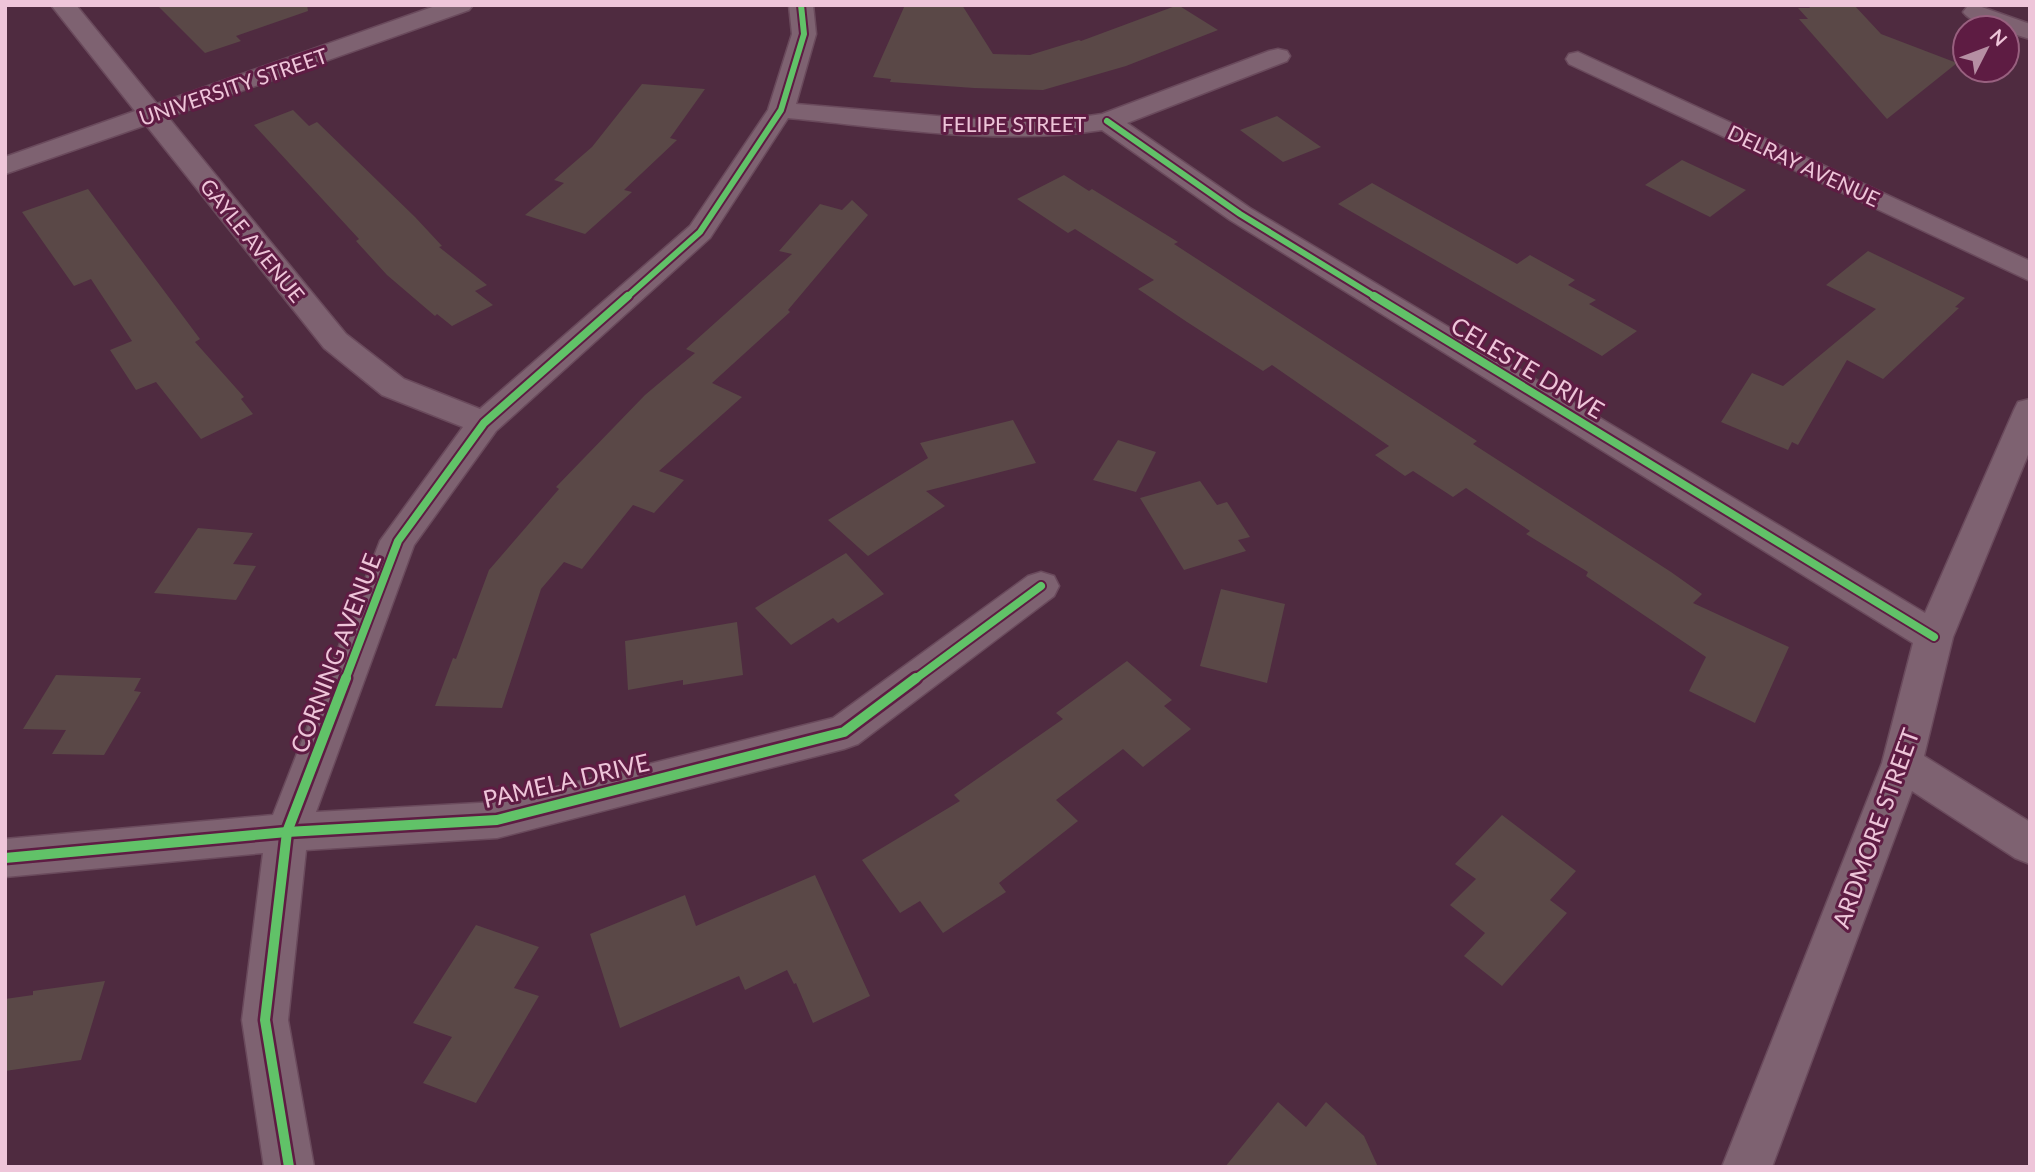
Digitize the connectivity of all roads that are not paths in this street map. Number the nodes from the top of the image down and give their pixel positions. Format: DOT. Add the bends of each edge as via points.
graph roads {
  1 [pos="63,5"];
  2 [pos="461,5"];
  3 [pos="801,5"];
  4 [pos="1975,12"];
  5 [pos="2030,32"];
  6 [pos="1278,56"];
  7 [pos="1578,59"];
  8 [pos="781,110"];
  9 [pos="152,115"];
  10 [pos="1107,121"];
  11 [pos="5,166"];
  12 [pos="2030,272"];
  13 [pos="2030,410"];
  14 [pos="484,422"];
  15 [pos="1041,586"];
  16 [pos="1934,637"];
  17 [pos="1902,763"];
  18 [pos="287,832"];
  19 [pos="2030,845"];
  20 [pos="5,858"];
  21 [pos="289,1167"];
  22 [pos="1747,1167"];
  1 -- 9 [label="street, GAYLE AVENUE"];
  2 -- 9 [label="street, UNIVERSITY STREET"];
  3 -- 8 [label="street, CORNING AVENUE" via="804,34"];
  4 -- 5 [label="street"];
  6 -- 10 [label="street, FELIPE STREET"];
  7 -- 12 [label="street, DELRAY AVENUE"];
  8 -- 10 [label="street, FELIPE STREET" via="972,127 1068,127"];
  8 -- 14 [label="street, CORNING AVENUE" via="700,232"];
  9 -- 11 [label="street, UNIVERSITY STREET"];
  9 -- 14 [label="street, GAYLE AVENUE" via="335,341 393,387"];
  10 -- 16 [label="street, CELESTE DRIVE" via="1240,214"];
  13 -- 16 [label="street, ARDMORE STREET"];
  14 -- 18 [label="street, CORNING AVENUE" via="398,541"];
  15 -- 18 [label="street, PAMELA DRIVE" via="844,732 497,820"];
  16 -- 17 [label="street, ARDMORE STREET"];
  17 -- 19 [label="street"];
  17 -- 22 [label="street, ARDMORE STREET"];
  18 -- 20 [label="street, PAMELA DRIVE"];
  18 -- 21 [label="street, CORNING AVENUE" via="265,1020"];
}
